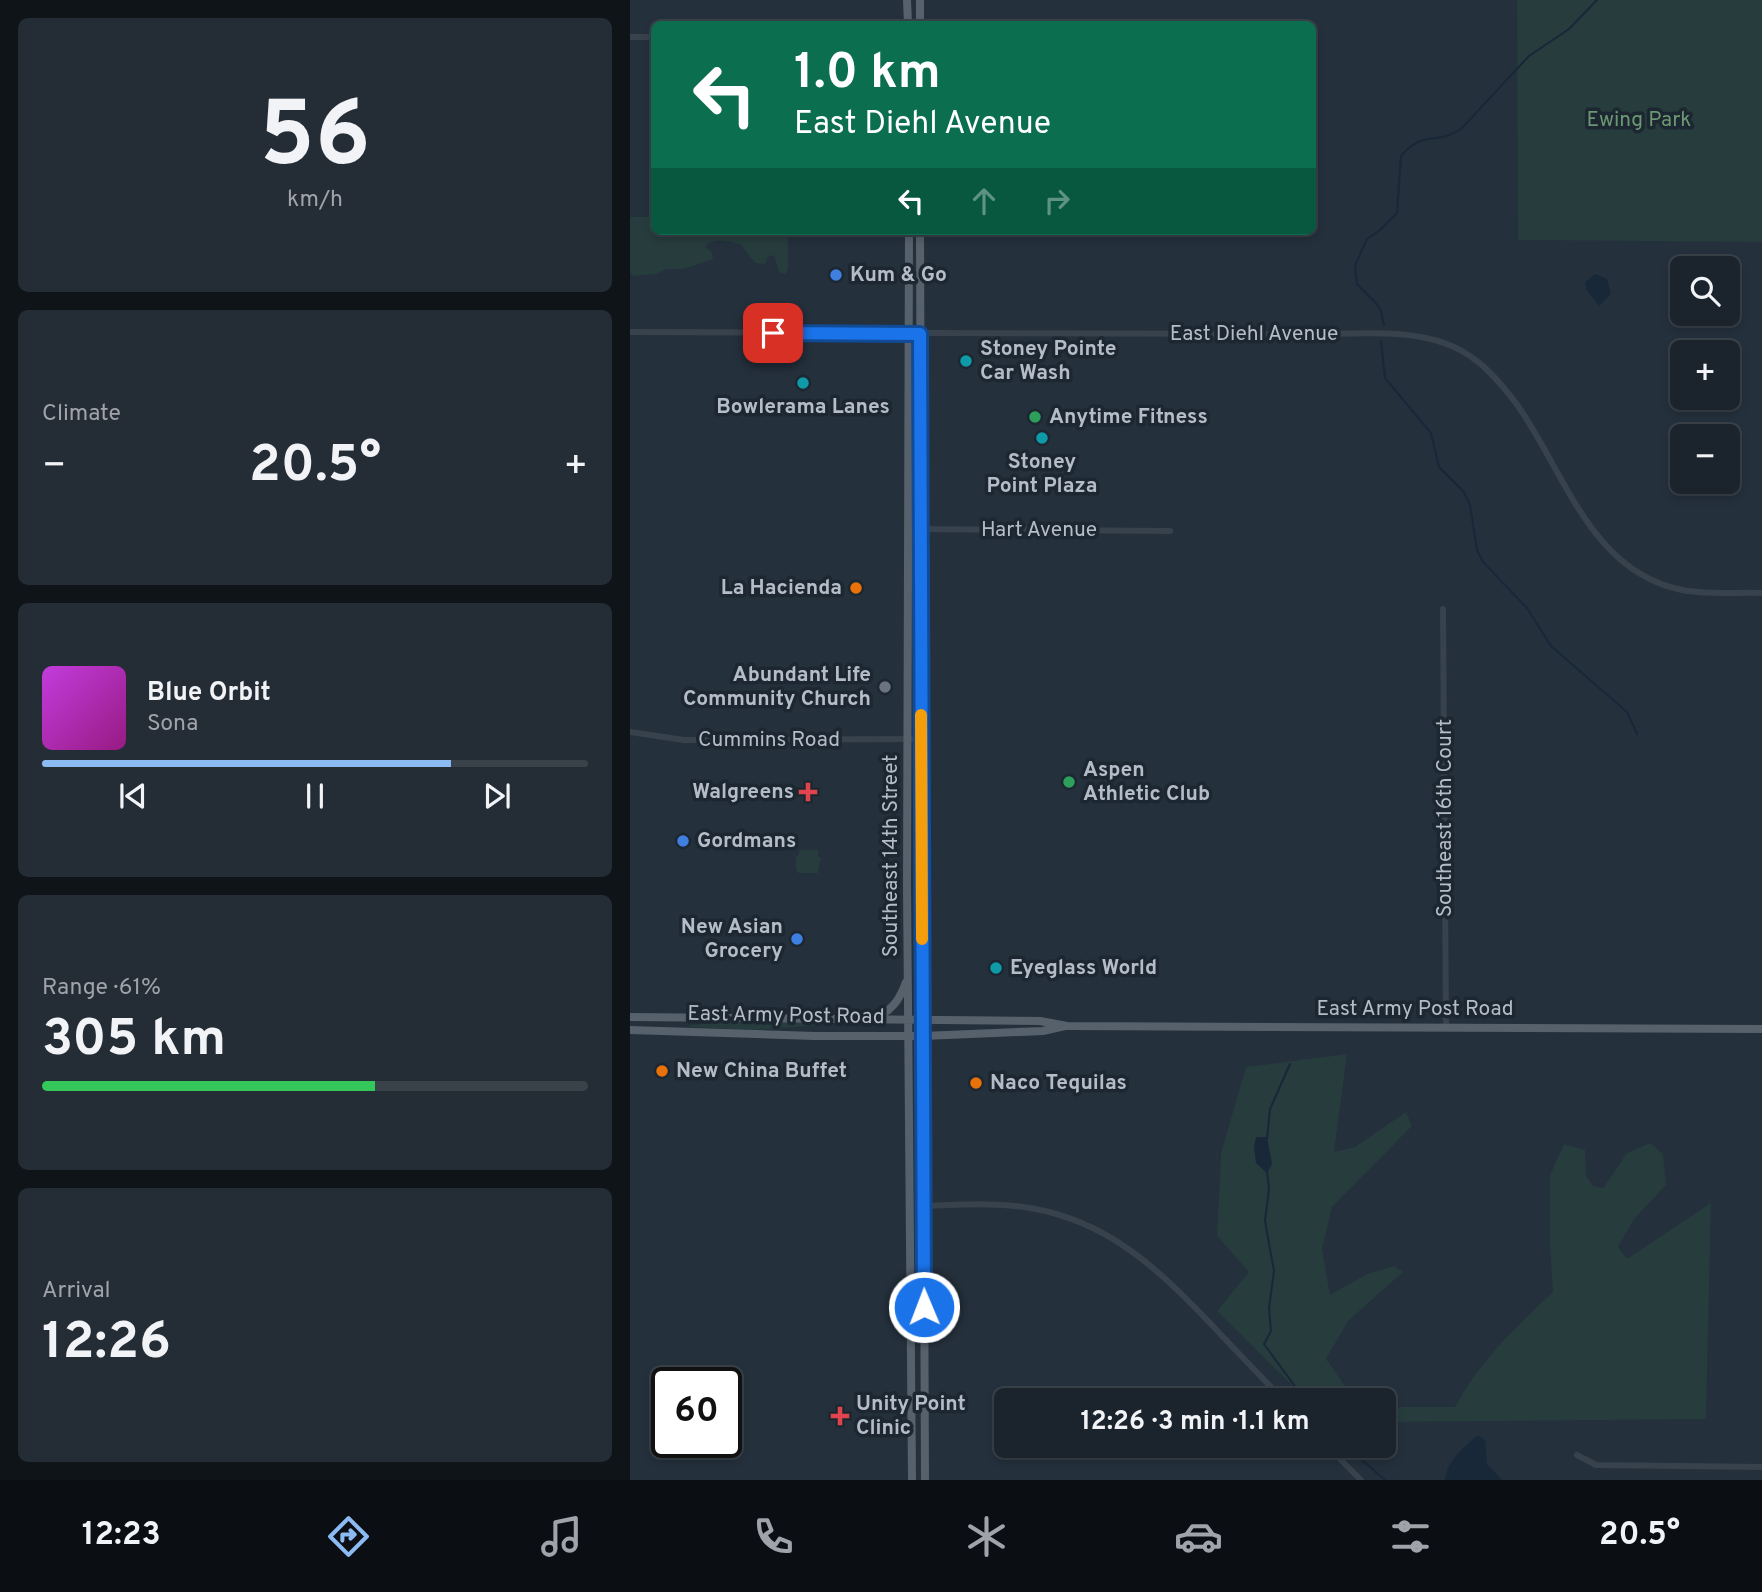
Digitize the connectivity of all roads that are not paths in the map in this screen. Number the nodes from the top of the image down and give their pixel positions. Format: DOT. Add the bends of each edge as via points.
graph roads {
  1 [pos="908,0"];
  2 [pos="920,0"];
  3 [pos="908,21"];
  4 [pos="920,21"];
  5 [pos="630,37"];
  6 [pos="651,37"];
  7 [pos="909,235"];
  8 [pos="920,235"];
  9 [pos="630,332"];
  10 [pos="909,334"];
  11 [pos="920,334"];
  12 [pos="909,530"];
  13 [pos="921,530"];
  14 [pos="1170,531"];
  15 [pos="1762,593"];
  16 [pos="1443,609"];
  17 [pos="630,732"];
  18 [pos="921,739"];
  19 [pos="908,740"];
  20 [pos="909,976"];
  21 [pos="630,1017"];
  22 [pos="872,1020"];
  23 [pos="909,1020"];
  24 [pos="923,1020"];
  25 [pos="1068,1026"];
  26 [pos="1446,1027"];
  27 [pos="1762,1029"];
  28 [pos="630,1030"];
  29 [pos="910,1036"];
  30 [pos="923,1036"];
  31 [pos="923,1206"];
  32 [pos="1271,1388"];
  33 [pos="1577,1455"];
  34 [pos="1339,1458"];
  35 [pos="1762,1467"];
  36 [pos="912,1480"];
  37 [pos="925,1480"];
  38 [pos="1361,1480"];
  1 -- 3 [label="main road"];
  2 -- 4 [label="main road"];
  5 -- 6 [label="street"];
  7 -- 10 [label="main road, Southeast 14th Street"];
  8 -- 11 [label="main road, Southeast 14th Street"];
  9 -- 10 [label="street, East Diehl Avenue"];
  10 -- 11 [label="street, East Diehl Avenue"];
  10 -- 12 [label="main road, Southeast 14th Street"];
  11 -- 13 [label="main road, Southeast 14th Street"];
  11 -- 15 [label="street, East Diehl Avenue" via="1398,335 1445,344 1474,358 1509,394 1594,533 1623,563 1679,589"];
  12 -- 13 [label="street, Hart Avenue"];
  12 -- 19 [label="main road, Southeast 14th Street"];
  13 -- 14 [label="street, Hart Avenue"];
  13 -- 18 [label="main road, Southeast 14th Street"];
  16 -- 26 [label="street, Southeast 16th Court"];
  17 -- 19 [label="street, Cummins Road" via="684,740"];
  18 -- 19 [label="street, Cummins Road"];
  18 -- 24 [label="main road, Southeast 14th Street"];
  19 -- 20 [label="main road, Southeast 14th Street"];
  20 -- 22 [label="main road" via="901,997"];
  20 -- 23 [label="main road, Southeast 14th Street"];
  21 -- 22 [label="main road, East Army Post Road"];
  22 -- 23 [label="main road, East Army Post Road"];
  23 -- 24 [label="main road, East Army Post Road"];
  23 -- 29 [label="main road, Southeast 14th Street"];
  24 -- 25 [label="main road, East Army Post Road" via="1040,1021"];
  24 -- 30 [label="main road, Southeast 14th Street"];
  25 -- 26 [label="main road, East Army Post Road"];
  25 -- 30 [label="main road, East Army Post Road"];
  26 -- 27 [label="main road, East Army Post Road"];
  28 -- 29 [label="main road, East Army Post Road"];
  29 -- 30 [label="main road, East Army Post Road"];
  29 -- 36 [label="main road, Southeast 14th Street"];
  30 -- 31 [label="main road, Southeast 14th Street"];
  31 -- 32 [label="street" via="1031,1208 1111,1237 1156,1268"];
  31 -- 37 [label="main road, Southeast 14th Street"];
  33 -- 35 [label="street" via="1597,1465"];
  34 -- 38 [label="street"];
}
